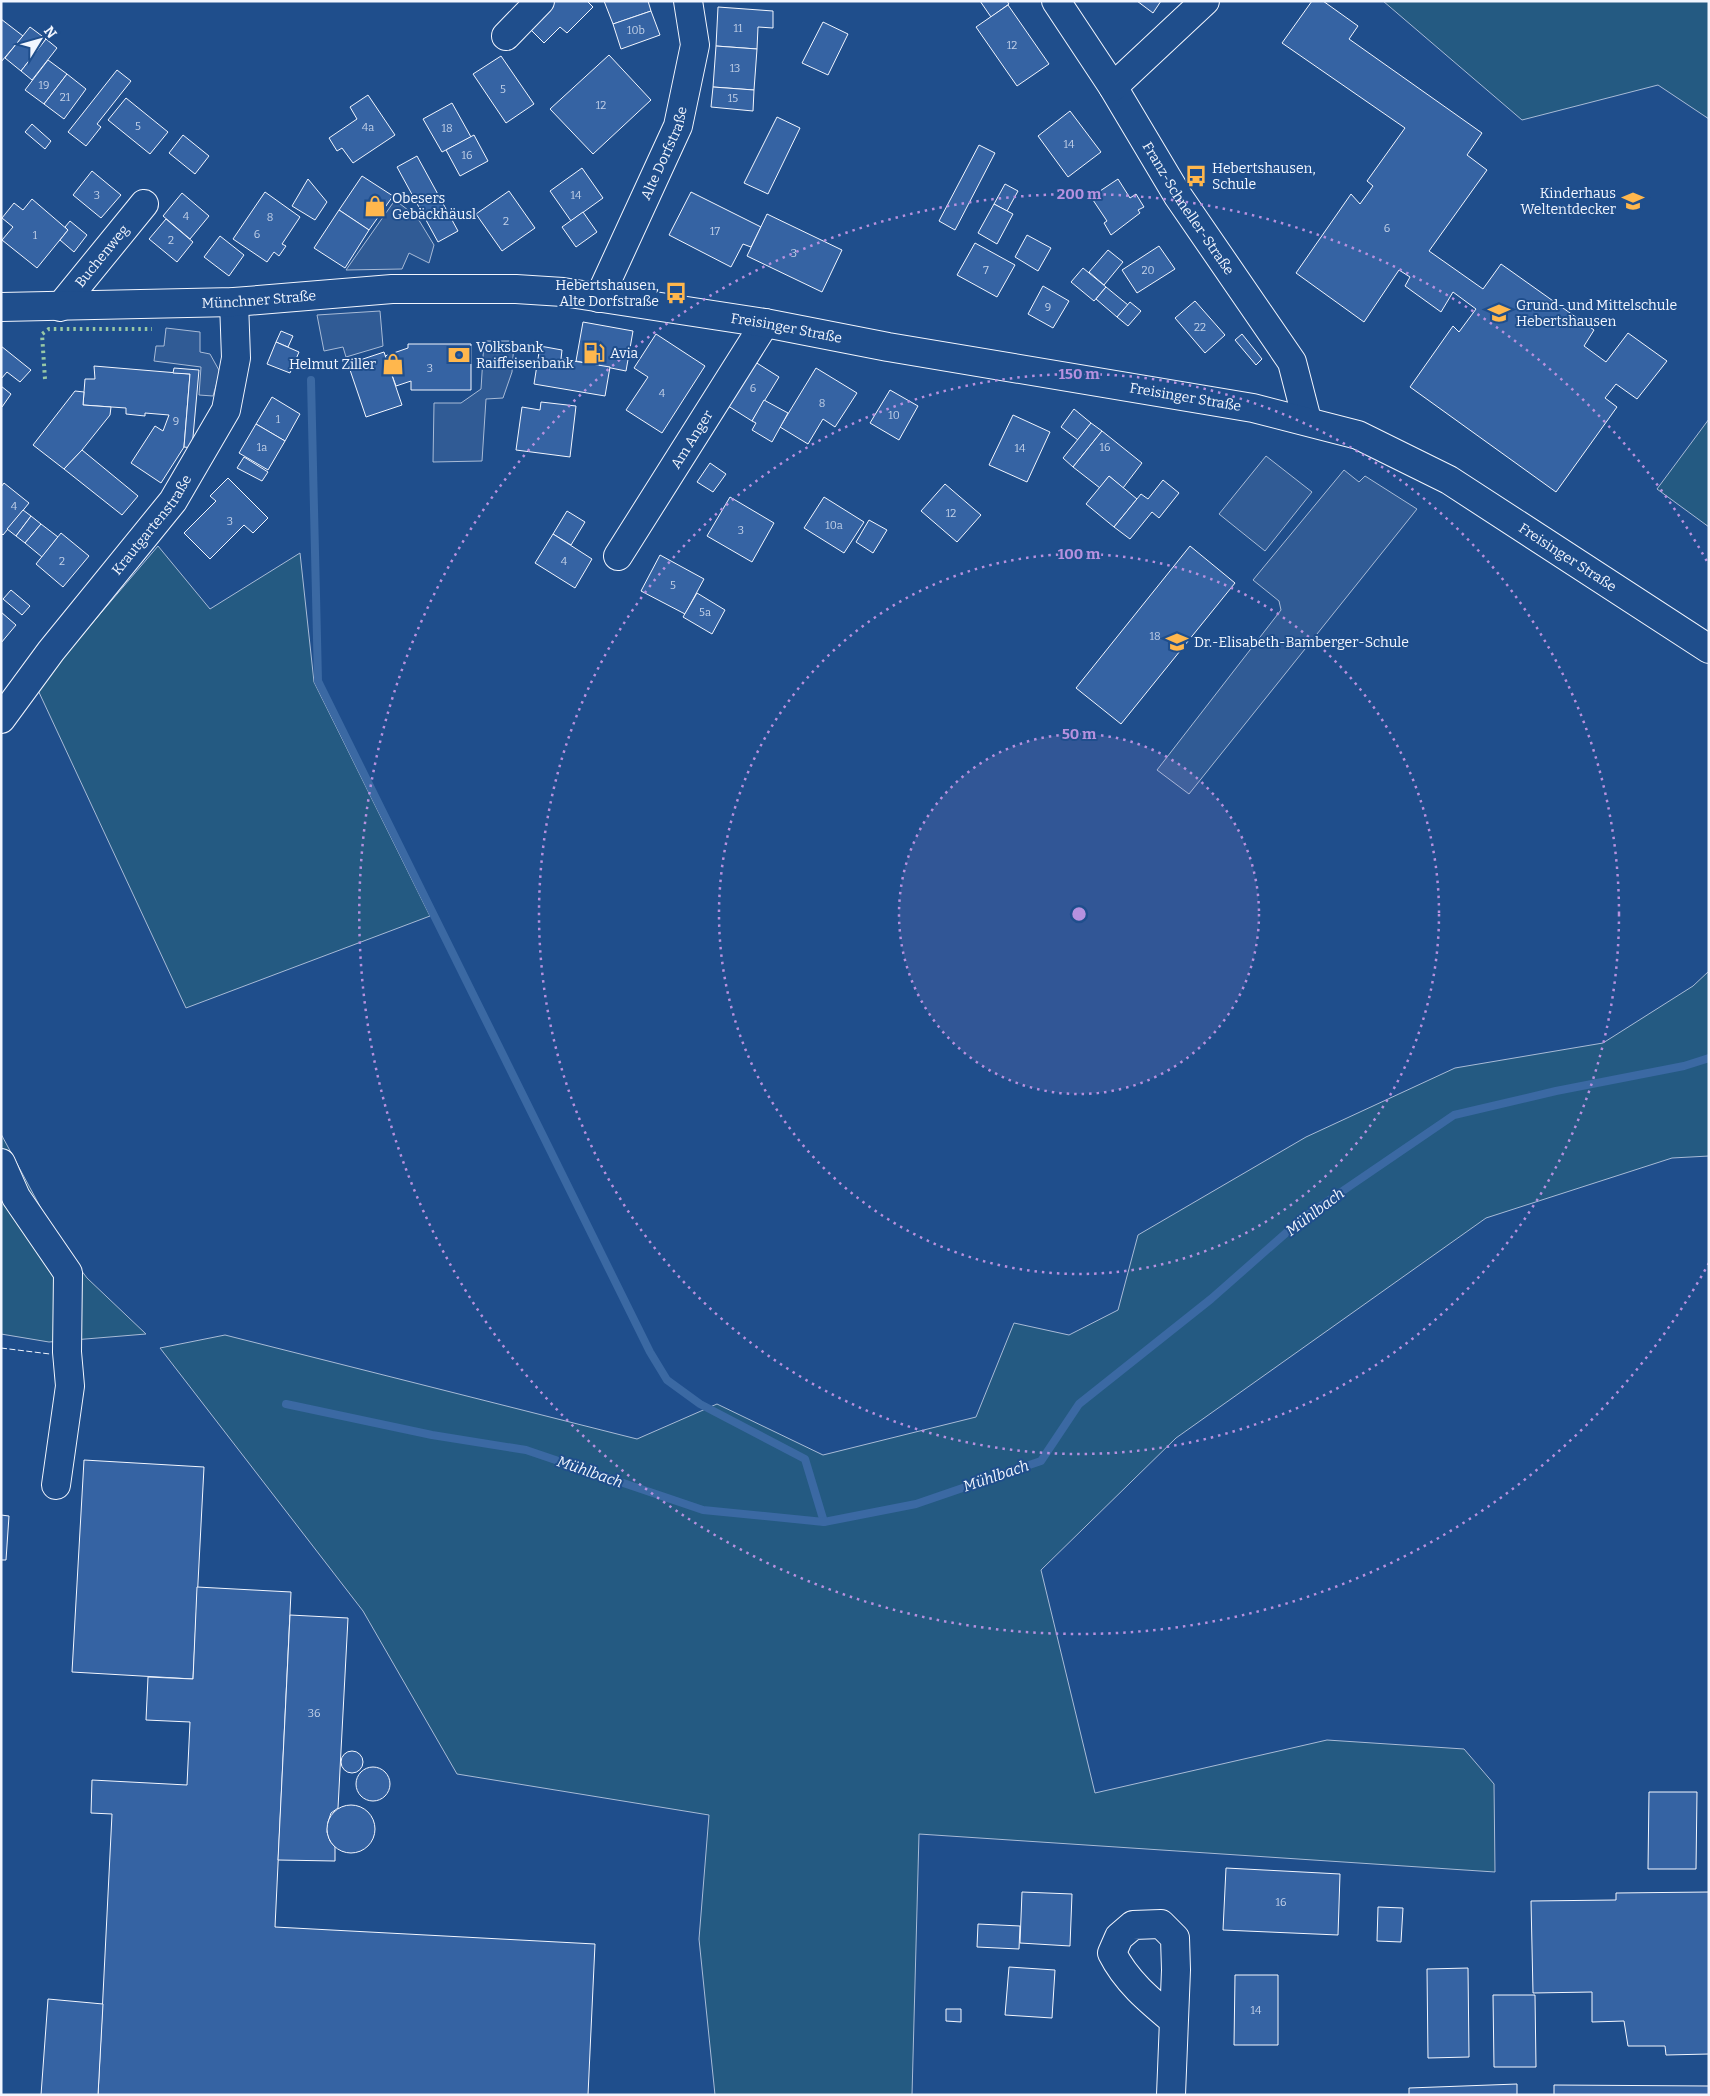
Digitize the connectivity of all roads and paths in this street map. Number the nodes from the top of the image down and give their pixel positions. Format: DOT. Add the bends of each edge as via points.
graph roads {
  1 [pos="540,1"];
  2 [pos="688,1"];
  3 [pos="1056,1"];
  4 [pos="1205,1"];
  5 [pos="506,36"];
  6 [pos="1113,88"];
  7 [pos="144,204"];
  8 [pos="516,289"];
  9 [pos="599,298"];
  10 [pos="234,302"];
  11 [pos="60,307"];
  12 [pos="1,308"];
  13 [pos="765,323"];
  14 [pos="1307,420"];
  15 [pos="618,556"];
  16 [pos="1709,649"];
  17 [pos="1,719"];
  18 [pos="1,1163"];
  19 [pos="56,1485"];
  20 [pos="1173,2020"];
  21 [pos="1171,2095"];
  1 -- 5 [label="street"];
  2 -- 9 [label="street, Alte Dorfstraße" via="694,45 678,126"];
  3 -- 6 [label="street, Franz-Schneller-Straße"];
  4 -- 6 [label="street"];
  6 -- 14 [label="street, Franz-Schneller-Straße" via="1178,196 1292,362"];
  7 -- 11 [label="street, Buchenweg"];
  8 -- 9 [label="street, Freisinger Straße"];
  8 -- 10 [label="street, Münchner Straße" via="384,290"];
  9 -- 13 [label="street, Freisinger Straße"];
  10 -- 11 [label="street, Münchner Straße"];
  10 -- 17 [label="street, Krautgartenstraße" via="236,358 226,410 173,501 51,651"];
  11 -- 12 [label="street, Münchner Straße"];
  13 -- 14 [label="street, Freisinger Straße"];
  13 -- 15 [label="street, Am Anger"];
  14 -- 16 [label="street, Freisinger Straße" via="1358,435 1449,480"];
  18 -- 19 [label="street" via="16,1197 68,1272 66,1352 70,1386"];
  20 -- 21 [label="street"];
}
